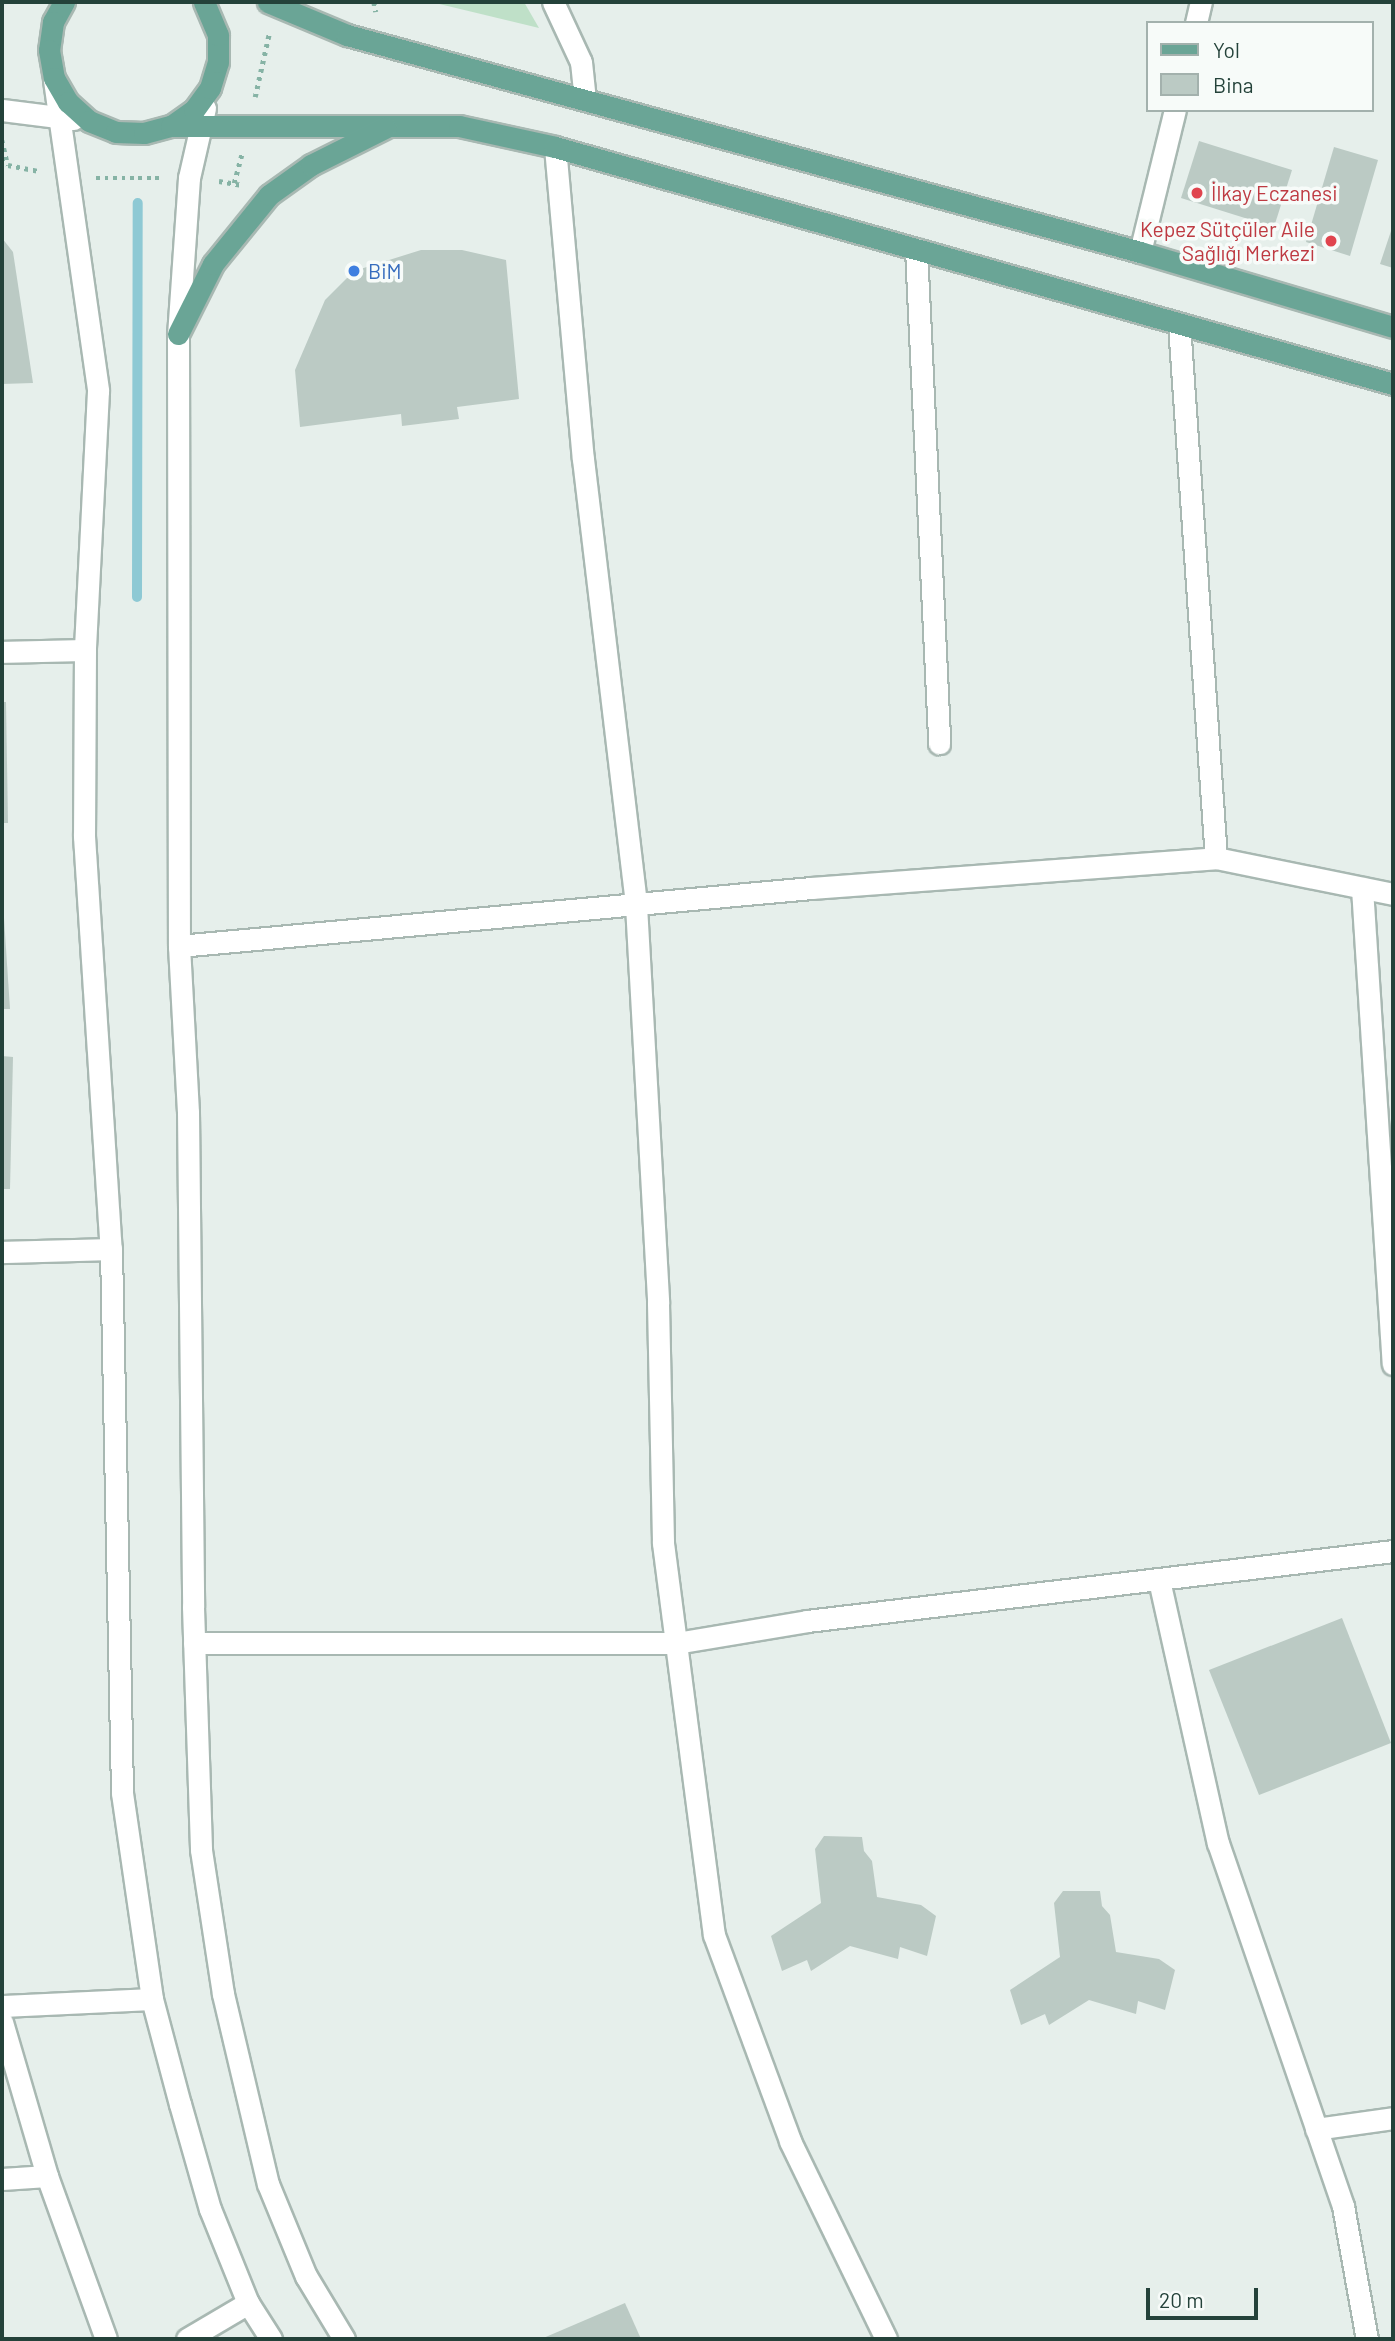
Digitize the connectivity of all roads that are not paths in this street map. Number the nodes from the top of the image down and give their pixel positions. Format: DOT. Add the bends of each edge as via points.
graph roads {
  1 [pos="46,2"];
  2 [pos="64,2"];
  3 [pos="553,2"];
  4 [pos="1201,2"];
  5 [pos="273,3"];
  6 [pos="206,4"];
  7 [pos="1196,21"];
  8 [pos="49,50"];
  9 [pos="54,78"];
  10 [pos="210,88"];
  11 [pos="584,98"];
  12 [pos="2,110"];
  13 [pos="1175,112"];
  14 [pos="60,117"];
  15 [pos="89,121"];
  16 [pos="392,125"];
  17 [pos="171,126"];
  18 [pos="201,126"];
  19 [pos="555,147"];
  20 [pos="916,249"];
  21 [pos="1140,252"];
  22 [pos="1179,324"];
  23 [pos="1393,327"];
  24 [pos="178,334"];
  25 [pos="1393,384"];
  26 [pos="85,650"];
  27 [pos="2,652"];
  28 [pos="939,743"];
  29 [pos="1216,858"];
  30 [pos="1362,888"];
  31 [pos="1393,894"];
  32 [pos="636,905"];
  33 [pos="179,946"];
  34 [pos="111,1249"];
  35 [pos="2,1252"];
  36 [pos="1393,1364"];
  37 [pos="1393,1551"];
  38 [pos="1159,1580"];
  39 [pos="194,1643"];
  40 [pos="676,1643"];
  41 [pos="152,1999"];
  42 [pos="2,2006"];
  43 [pos="2,2022"];
  44 [pos="1393,2118"];
  45 [pos="1316,2129"];
  46 [pos="47,2176"];
  47 [pos="2,2179"];
  48 [pos="248,2303"];
  49 [pos="106,2339"];
  50 [pos="187,2339"];
  51 [pos="271,2339"];
  52 [pos="344,2339"];
  53 [pos="886,2339"];
  54 [pos="1367,2339"];
  1 -- 8 [label="main road"];
  2 -- 8 [label="main road" via="53,22"];
  3 -- 11 [label="street" via="581,62"];
  4 -- 7 [label="street"];
  5 -- 11 [label="main road" via="347,35"];
  6 -- 10 [label="main road" via="218,35 218,62"];
  8 -- 9 [label="main road"];
  9 -- 14 [label="street"];
  9 -- 15 [label="main road" via="68,102"];
  10 -- 17 [label="main road" via="194,110"];
  10 -- 18 [label="street"];
  11 -- 21 [label="main road"];
  12 -- 14 [label="street"];
  13 -- 21 [label="street"];
  14 -- 15 [label="street"];
  14 -- 26 [label="street" via="98,391"];
  15 -- 17 [label="main road" via="116,132 144,134"];
  16 -- 18 [label="main road"];
  16 -- 19 [label="main road" via="459,126"];
  16 -- 24 [label="main road" via="311,165 269,195 212,264"];
  17 -- 18 [label="main road"];
  18 -- 24 [label="street" via="189,178"];
  19 -- 20 [label="main road"];
  19 -- 32 [label="street" via="583,459"];
  20 -- 22 [label="main road"];
  20 -- 28 [label="street"];
  21 -- 23 [label="main road"];
  22 -- 25 [label="main road"];
  22 -- 29 [label="street"];
  24 -- 33 [label="street"];
  26 -- 27 [label="street"];
  26 -- 34 [label="street" via="84,836"];
  29 -- 30 [label="street"];
  29 -- 32 [label="street"];
  30 -- 31 [label="street"];
  30 -- 36 [label="street"];
  32 -- 33 [label="street"];
  32 -- 40 [label="street" via="658,1303 663,1543"];
  33 -- 39 [label="street" via="188,1125"];
  34 -- 35 [label="street"];
  34 -- 41 [label="street" via="122,1793"];
  37 -- 38 [label="street"];
  38 -- 40 [label="street" via="807,1621"];
  38 -- 45 [label="street" via="1219,1843"];
  39 -- 40 [label="street"];
  39 -- 52 [label="street" via="201,1850 240,2081 268,2185 306,2276"];
  40 -- 53 [label="street" via="714,1935 790,2141"];
  41 -- 42 [label="street"];
  41 -- 48 [label="street" via="210,2209"];
  43 -- 46 [label="street"];
  44 -- 45 [label="street"];
  45 -- 54 [label="street" via="1343,2206"];
  46 -- 47 [label="street"];
  46 -- 49 [label="street"];
  48 -- 50 [label="street"];
  48 -- 51 [label="street"];
}
